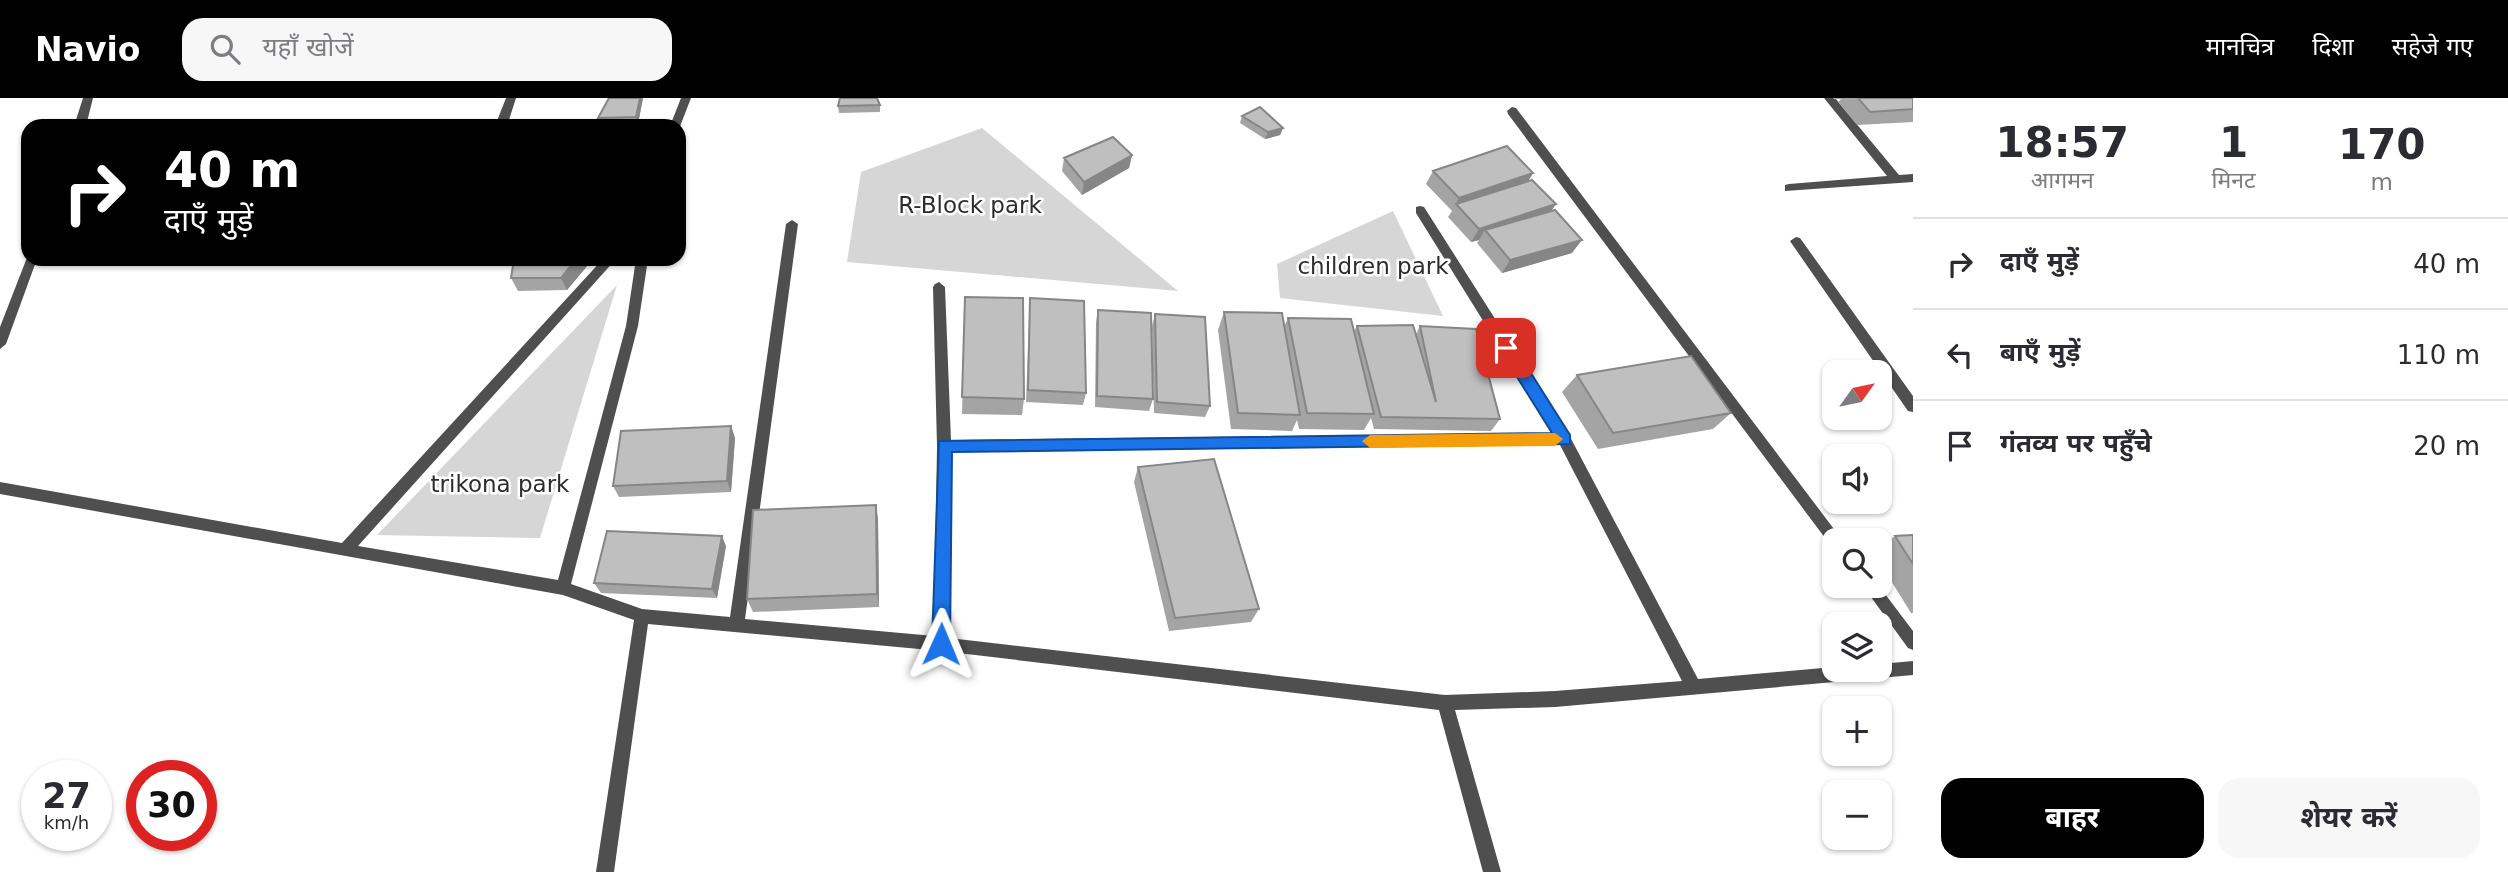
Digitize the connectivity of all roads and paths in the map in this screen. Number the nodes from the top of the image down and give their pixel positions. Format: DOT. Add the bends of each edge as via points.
graph roads {
  1 [pos="88,98"];
  2 [pos="511,98"];
  3 [pos="686,98"];
  4 [pos="1829,98"];
  5 [pos="1512,111"];
  6 [pos="82,119"];
  7 [pos="504,119"];
  8 [pos="678,119"];
  9 [pos="1913,178"];
  10 [pos="1896,179"];
  11 [pos="1788,188"];
  12 [pos="1420,210"];
  13 [pos="792,224"];
  14 [pos="1796,242"];
  15 [pos="28,266"];
  16 [pos="604,266"];
  17 [pos="641,266"];
  18 [pos="939,288"];
  19 [pos="0,344"];
  20 [pos="1913,407"];
  21 [pos="1564,439"];
  22 [pos="944,446"];
  23 [pos="0,488"];
  24 [pos="1826,528"];
  25 [pos="345,550"];
  26 [pos="563,588"];
  27 [pos="1879,598"];
  28 [pos="642,616"];
  29 [pos="737,624"];
  30 [pos="1913,643"];
  31 [pos="941,644"];
  32 [pos="1913,668"];
  33 [pos="1693,687"];
  34 [pos="1445,704"];
  35 [pos="605,872"];
  36 [pos="1492,872"];
  1 -- 6 [label="street"];
  2 -- 7 [label="street"];
  3 -- 8 [label="street"];
  4 -- 10 [label="street"];
  5 -- 24 [label="street"];
  9 -- 10 [label="street"];
  10 -- 11 [label="street"];
  12 -- 21 [label="street"];
  13 -- 29 [label="street"];
  14 -- 20 [label="street"];
  15 -- 19 [label="street"];
  16 -- 25 [label="street"];
  17 -- 26 [label="street" via="632,326"];
  18 -- 22 [label="street"];
  21 -- 22 [label="street"];
  21 -- 33 [label="street"];
  22 -- 31 [label="street"];
  23 -- 25 [label="street"];
  25 -- 26 [label="street"];
  26 -- 28 [label="street"];
  27 -- 30 [label="street"];
  28 -- 29 [label="street"];
  28 -- 35 [label="street"];
  29 -- 31 [label="street"];
  31 -- 34 [label="street"];
  32 -- 33 [label="street"];
  33 -- 34 [label="street"];
  34 -- 36 [label="street"];
}
